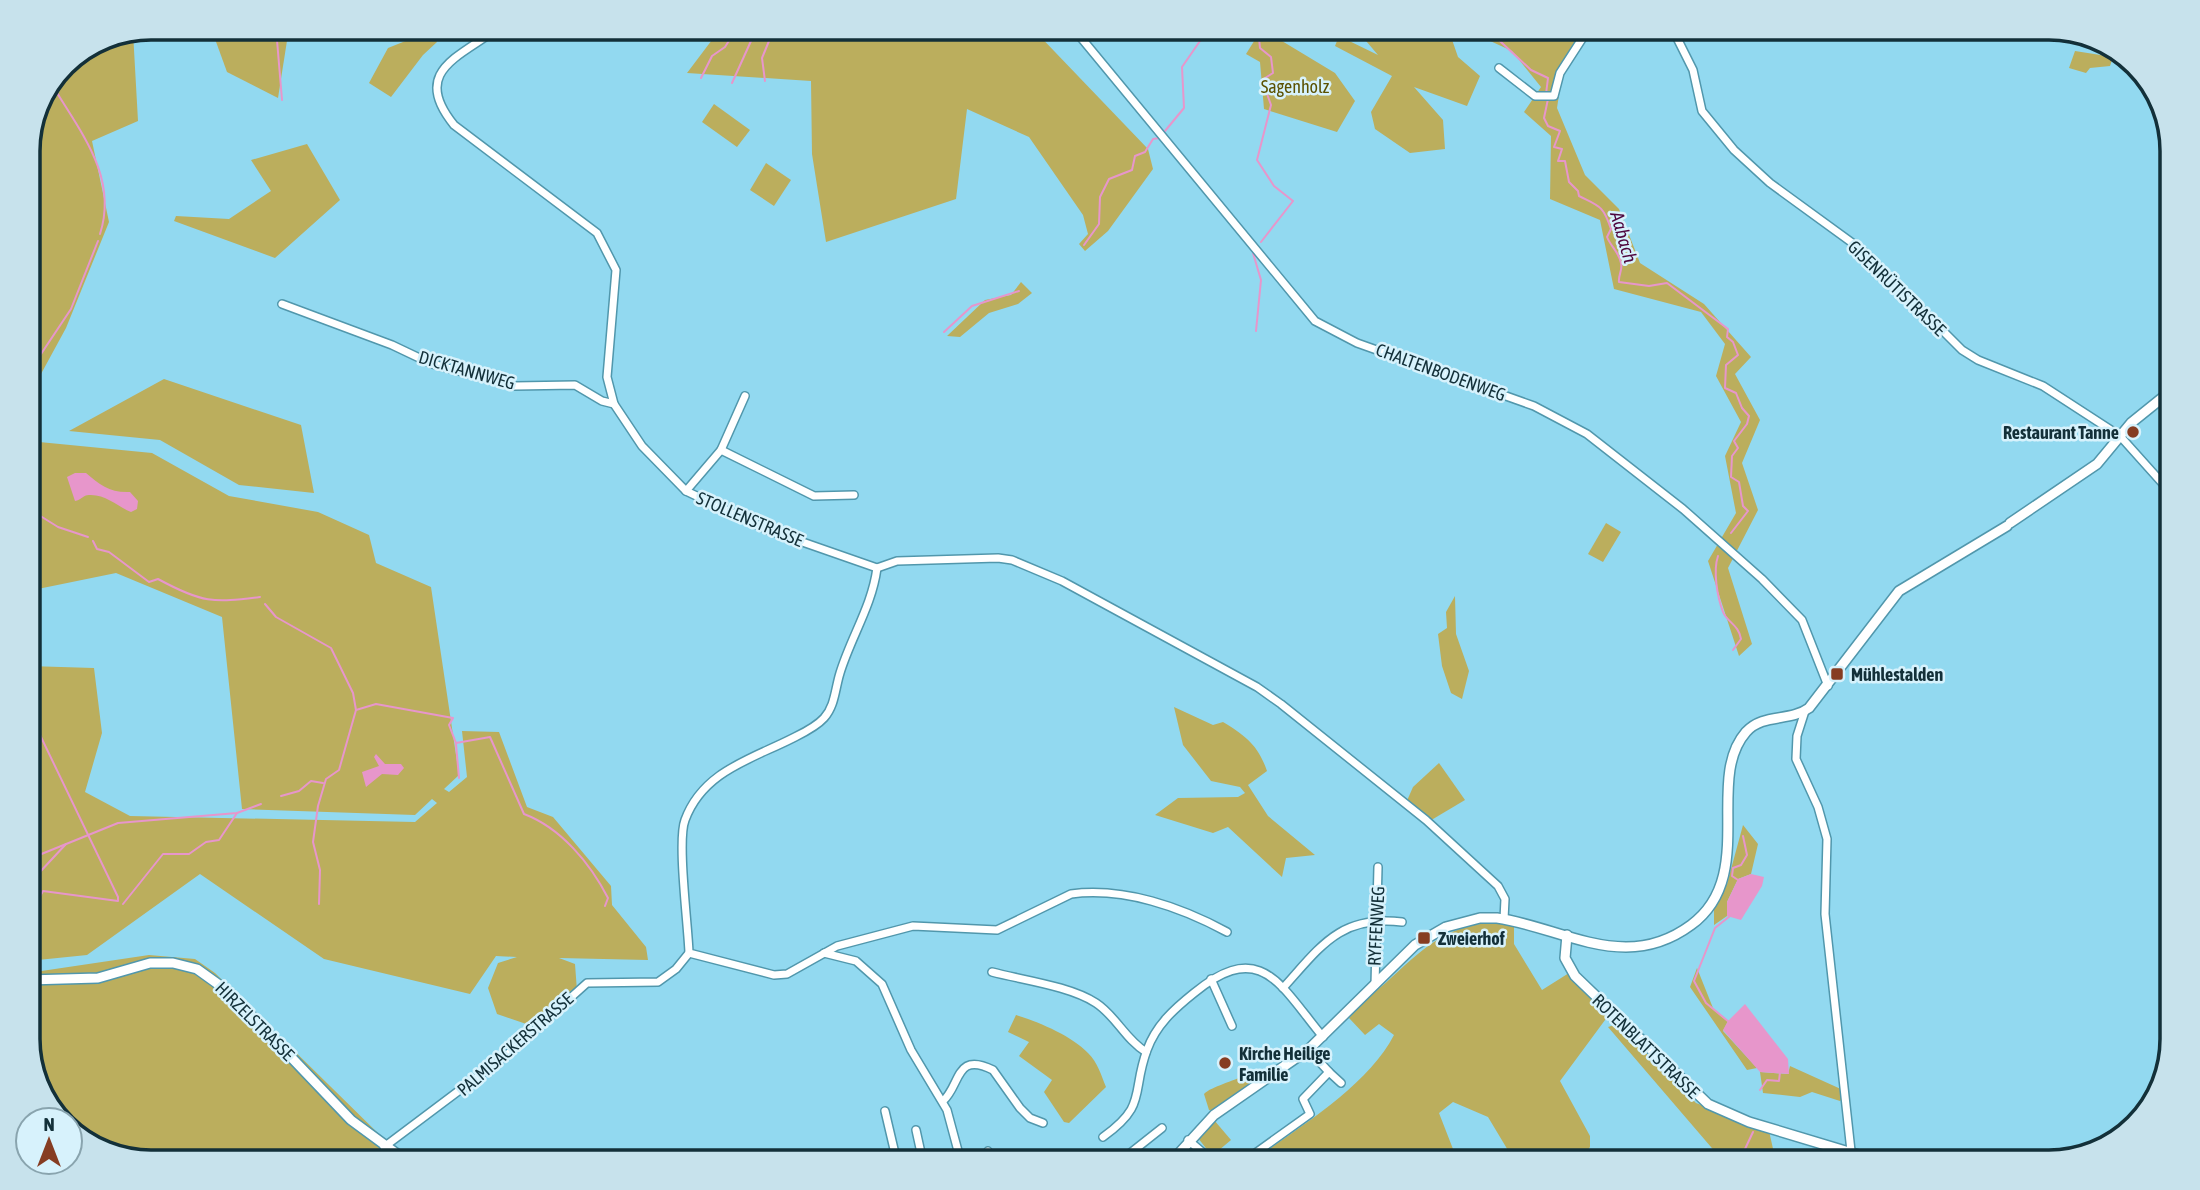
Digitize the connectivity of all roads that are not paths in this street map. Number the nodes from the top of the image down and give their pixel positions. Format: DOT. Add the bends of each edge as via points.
graph roads {
  1 [pos="480,40"];
  2 [pos="1083,40"];
  3 [pos="1582,40"];
  4 [pos="1678,40"];
  5 [pos="1499,68"];
  6 [pos="282,304"];
  7 [pos="745,396"];
  8 [pos="2160,399"];
  9 [pos="614,404"];
  10 [pos="2120,436"];
  11 [pos="722,450"];
  12 [pos="2160,481"];
  13 [pos="686,491"];
  14 [pos="854,495"];
  15 [pos="877,568"];
  16 [pos="1828,687"];
  17 [pos="1805,711"];
  18 [pos="1378,867"];
  19 [pos="1377,919"];
  20 [pos="1504,919"];
  21 [pos="1402,922"];
  22 [pos="1227,932"];
  23 [pos="1567,935"];
  24 [pos="690,953"];
  25 [pos="824,953"];
  26 [pos="992,972"];
  27 [pos="1211,979"];
  28 [pos="40,980"];
  29 [pos="1374,985"];
  30 [pos="1283,988"];
  31 [pos="1232,1026"];
  32 [pos="1323,1037"];
  33 [pos="1146,1052"];
  34 [pos="1315,1058"];
  35 [pos="1329,1072"];
  36 [pos="1341,1083"];
  37 [pos="943,1101"];
  38 [pos="885,1111"];
  39 [pos="1044,1123"];
  40 [pos="1162,1128"];
  41 [pos="916,1130"];
  42 [pos="1103,1137"];
  43 [pos="1188,1140"];
  44 [pos="384,1146"];
  45 [pos="390,1150"];
  46 [pos="894,1150"];
  47 [pos="920,1150"];
  48 [pos="958,1150"];
  49 [pos="1134,1150"];
  50 [pos="1180,1150"];
  51 [pos="1200,1150"];
  52 [pos="1260,1150"];
  53 [pos="1846,1150"];
  54 [pos="1849,1150"];
  1 -- 9 [label="street, STOLLENSTRASSE" via="439,73 436,91 440,108 454,125 575,214 597,233 608,251 616,270 607,377"];
  2 -- 16 [label="street, CHALTENBODENWEG" via="1315,320 1357,343 1534,406 1587,434 1683,509 1802,620"];
  3 -- 5 [label="street" via="1560,73 1555,96 1535,96"];
  4 -- 10 [label="street, GISENRÜTISTRASSE" via="1693,70 1702,111 1734,150 1770,183 1862,250 1962,350 2043,386"];
  6 -- 9 [label="street, DICKTANNWEG" via="432,364 515,386 575,385"];
  7 -- 11 [label="street"];
  8 -- 10 [label="street"];
  9 -- 13 [label="street, STOLLENSTRASSE" via="642,446"];
  10 -- 12 [label="street, GISENRÜTISTRASSE"];
  10 -- 16 [label="street" via="2097,464 1899,591"];
  11 -- 13 [label="street"];
  11 -- 14 [label="street" via="814,496"];
  13 -- 15 [label="street, STOLLENSTRASSE" via="768,530"];
  15 -- 20 [label="street" via="897,561 1012,559 1257,687 1426,820 1498,886 1505,899"];
  15 -- 24 [label="street" via="870,602 840,673 832,707 823,719 722,772 685,821 682,840"];
  16 -- 17 [label="street"];
  17 -- 23 [label="street" via="1757,723 1738,745 1731,774 1725,871 1719,892 1704,914 1679,933 1637,947"];
  17 -- 54 [label="street" via="1796,759 1827,839 1825,914"];
  18 -- 19 [label="street, RYFFENWEG"];
  19 -- 21 [label="street"];
  19 -- 29 [label="street, RYFFENWEG"];
  19 -- 30 [label="street" via="1342,929 1323,943"];
  20 -- 23 [label="street"];
  20 -- 29 [label="street" via="1480,918 1436,930"];
  22 -- 25 [label="street" via="1125,893 1085,892 1071,894 997,930 913,926"];
  23 -- 53 [label="street, ROTENBLATTSTRASSE" via="1565,958 1575,976 1692,1092 1728,1114"];
  24 -- 25 [label="street" via="774,975 787,974"];
  24 -- 44 [label="street, PALMISACKERSTRASSE" via="658,982 587,983 490,1069"];
  25 -- 37 [label="street" via="856,961 882,984 911,1049"];
  26 -- 33 [label="street" via="1094,1002"];
  27 -- 30 [label="street" via="1233,968 1251,967"];
  27 -- 31 [label="street"];
  27 -- 33 [label="street" via="1173,1010"];
  28 -- 44 [label="street, HIRZELSTRASSE" via="98,978 150,963 197,969 229,992 344,1113"];
  29 -- 32 [label="street"];
  30 -- 32 [label="street"];
  32 -- 43 [label="street" via="1221,1109"];
  33 -- 42 [label="street" via="1133,1109"];
  34 -- 35 [label="street"];
  35 -- 36 [label="street"];
  35 -- 52 [label="street" via="1303,1099 1310,1114"];
  37 -- 39 [label="street" via="965,1067 985,1066 1030,1118"];
  37 -- 48 [label="street"];
  38 -- 46 [label="street"];
  40 -- 49 [label="street"];
  41 -- 47 [label="street"];
  43 -- 50 [label="street"];
  43 -- 51 [label="street"];
  44 -- 45 [label="street, HIRZELSTRASSE"];
}
